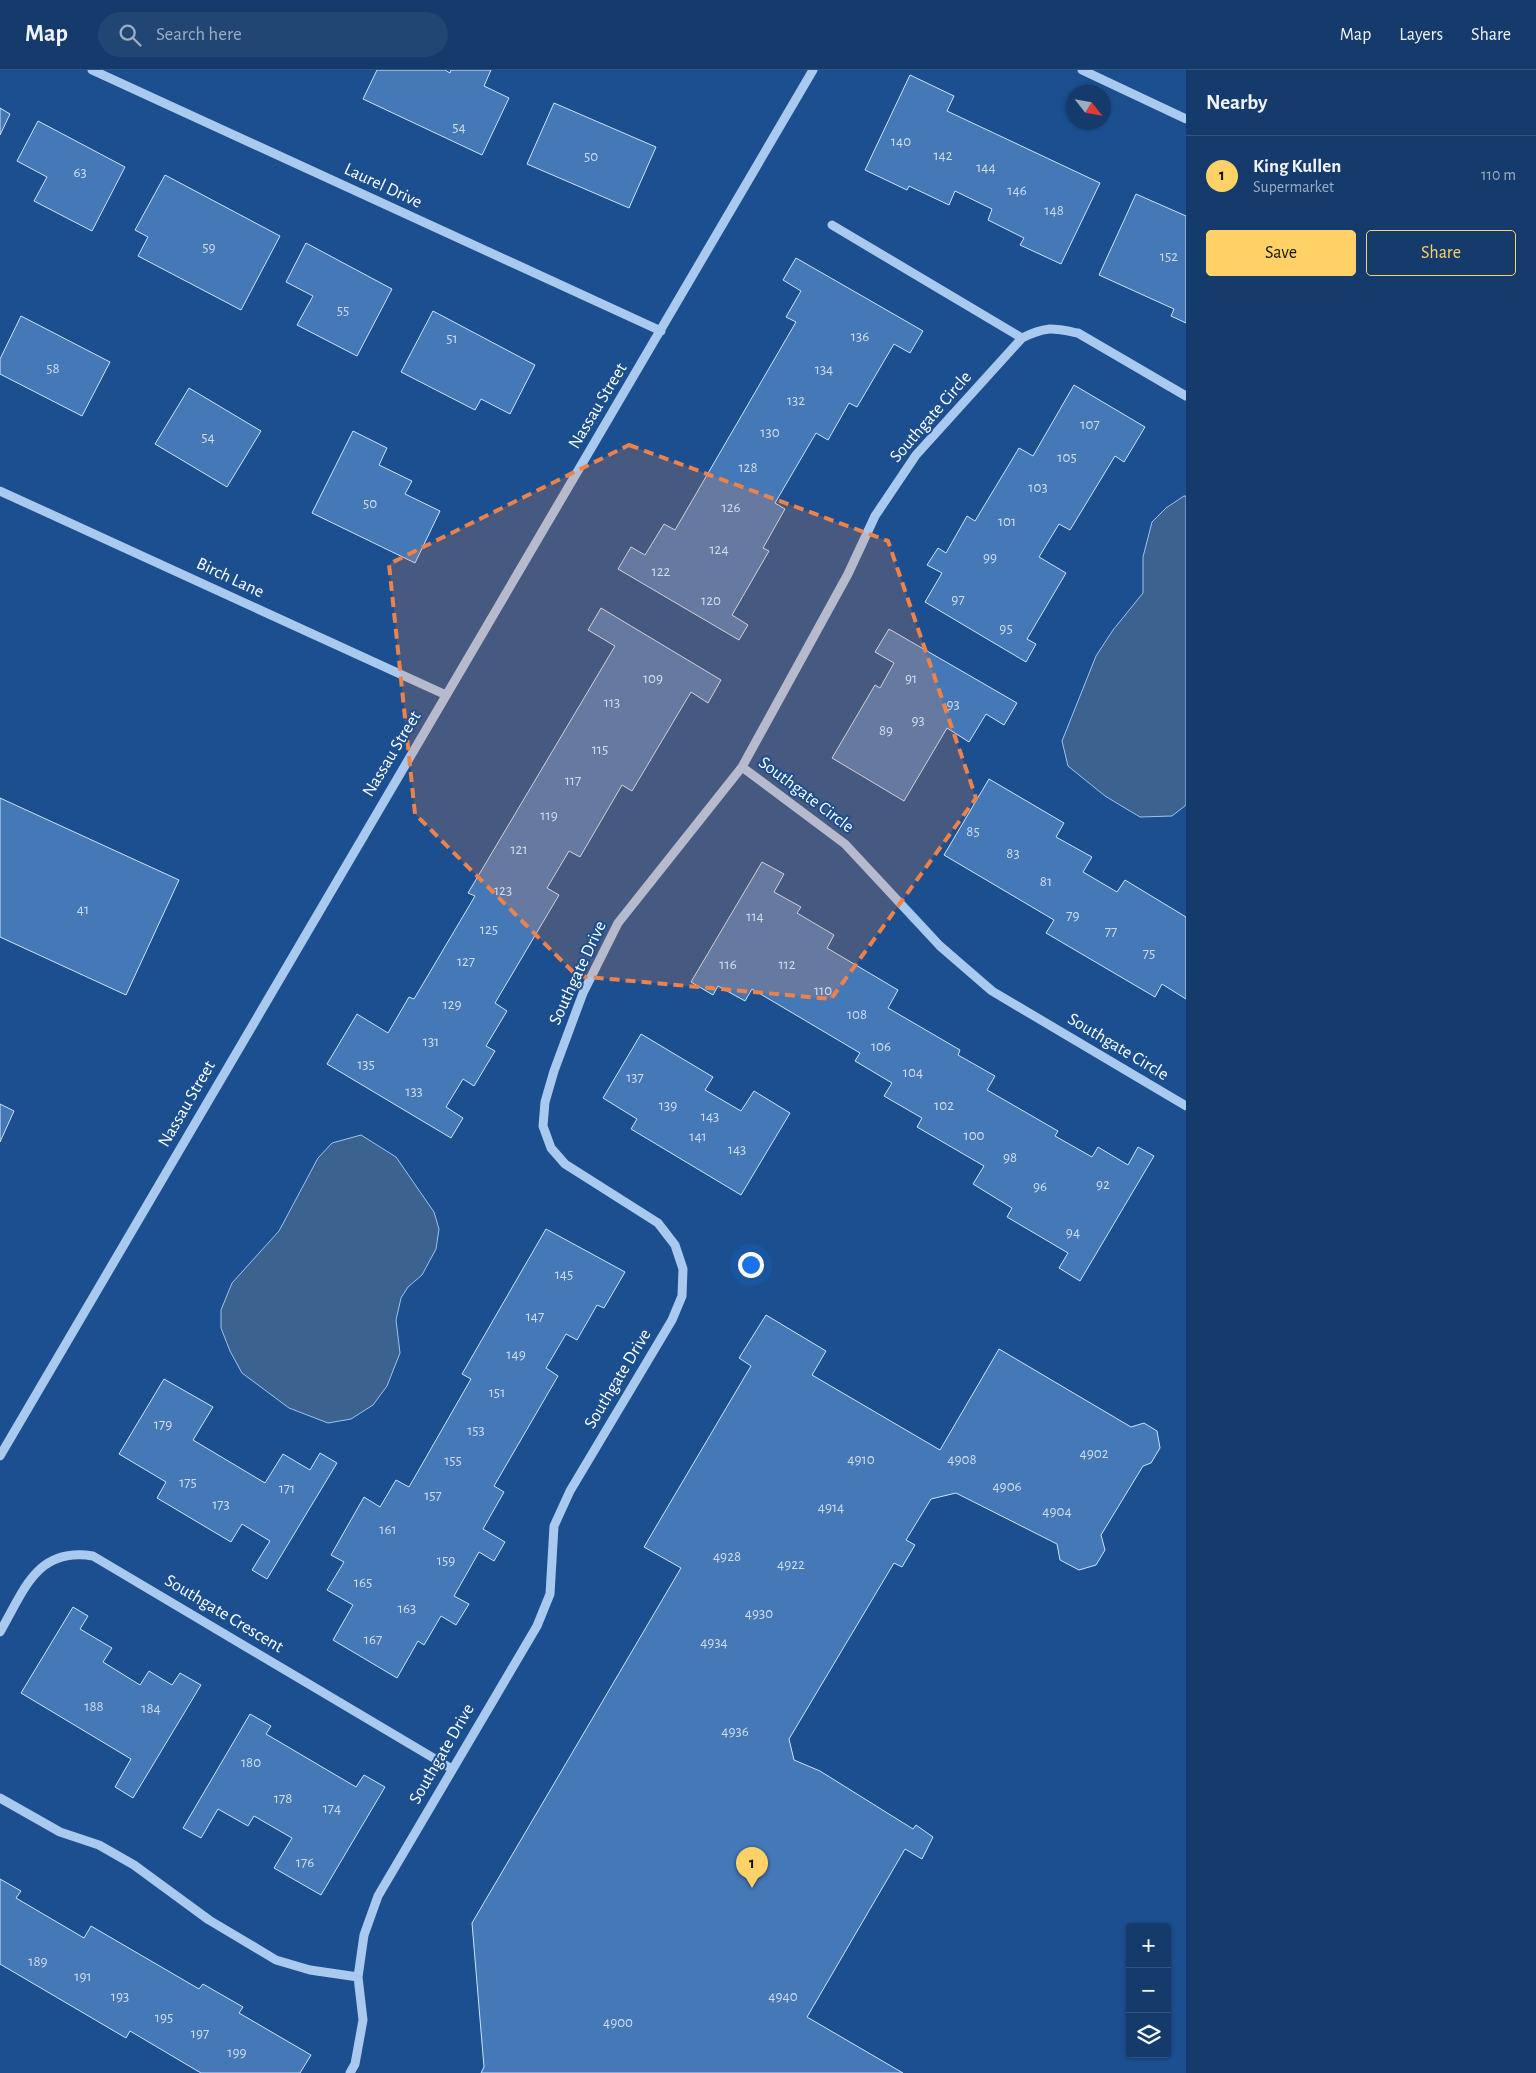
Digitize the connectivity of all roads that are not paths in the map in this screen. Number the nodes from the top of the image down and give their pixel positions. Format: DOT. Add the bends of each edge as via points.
graph roads {
  1 [pos="92,70"];
  2 [pos="813,70"];
  3 [pos="1082,70"];
  4 [pos="1186,119"];
  5 [pos="832,225"];
  6 [pos="661,331"];
  7 [pos="1022,338"];
  8 [pos="1186,396"];
  9 [pos="0,491"];
  10 [pos="446,695"];
  11 [pos="742,767"];
  12 [pos="1186,1106"];
  13 [pos="0,1456"];
  14 [pos="0,1632"];
  15 [pos="452,1769"];
  16 [pos="0,1798"];
  17 [pos="358,1977"];
  18 [pos="350,2073"];
  1 -- 6 [label="street, Laurel Drive"];
  2 -- 6 [label="street, Nassau Street"];
  3 -- 4 [label="street"];
  5 -- 7 [label="street"];
  6 -- 10 [label="street, Nassau Street"];
  7 -- 8 [label="street, Southgate Circle" via="1040,329 1078,333"];
  7 -- 11 [label="street, Southgate Circle" via="916,455 875,516 848,574"];
  9 -- 10 [label="street, Birch Lane"];
  10 -- 13 [label="street, Nassau Street"];
  11 -- 12 [label="street, Southgate Circle" via="845,844 940,946 992,991"];
  11 -- 15 [label="street, Southgate Drive" via="618,924 583,993 545,1102 543,1126 551,1148 565,1164 658,1222 675,1244 683,1269 682,1296 672,1320 570,1491 554,1526 550,1594 537,1626"];
  14 -- 15 [label="street, Southgate Crescent" via="36,1571 55,1558 76,1553 93,1556"];
  15 -- 17 [label="street, Southgate Drive" via="378,1896 364,1935"];
  16 -- 17 [label="street" via="60,1832 99,1845 134,1865 209,1920 276,1960 310,1970"];
  17 -- 18 [label="street, Southgate Drive" via="363,2020 355,2064"];
}
